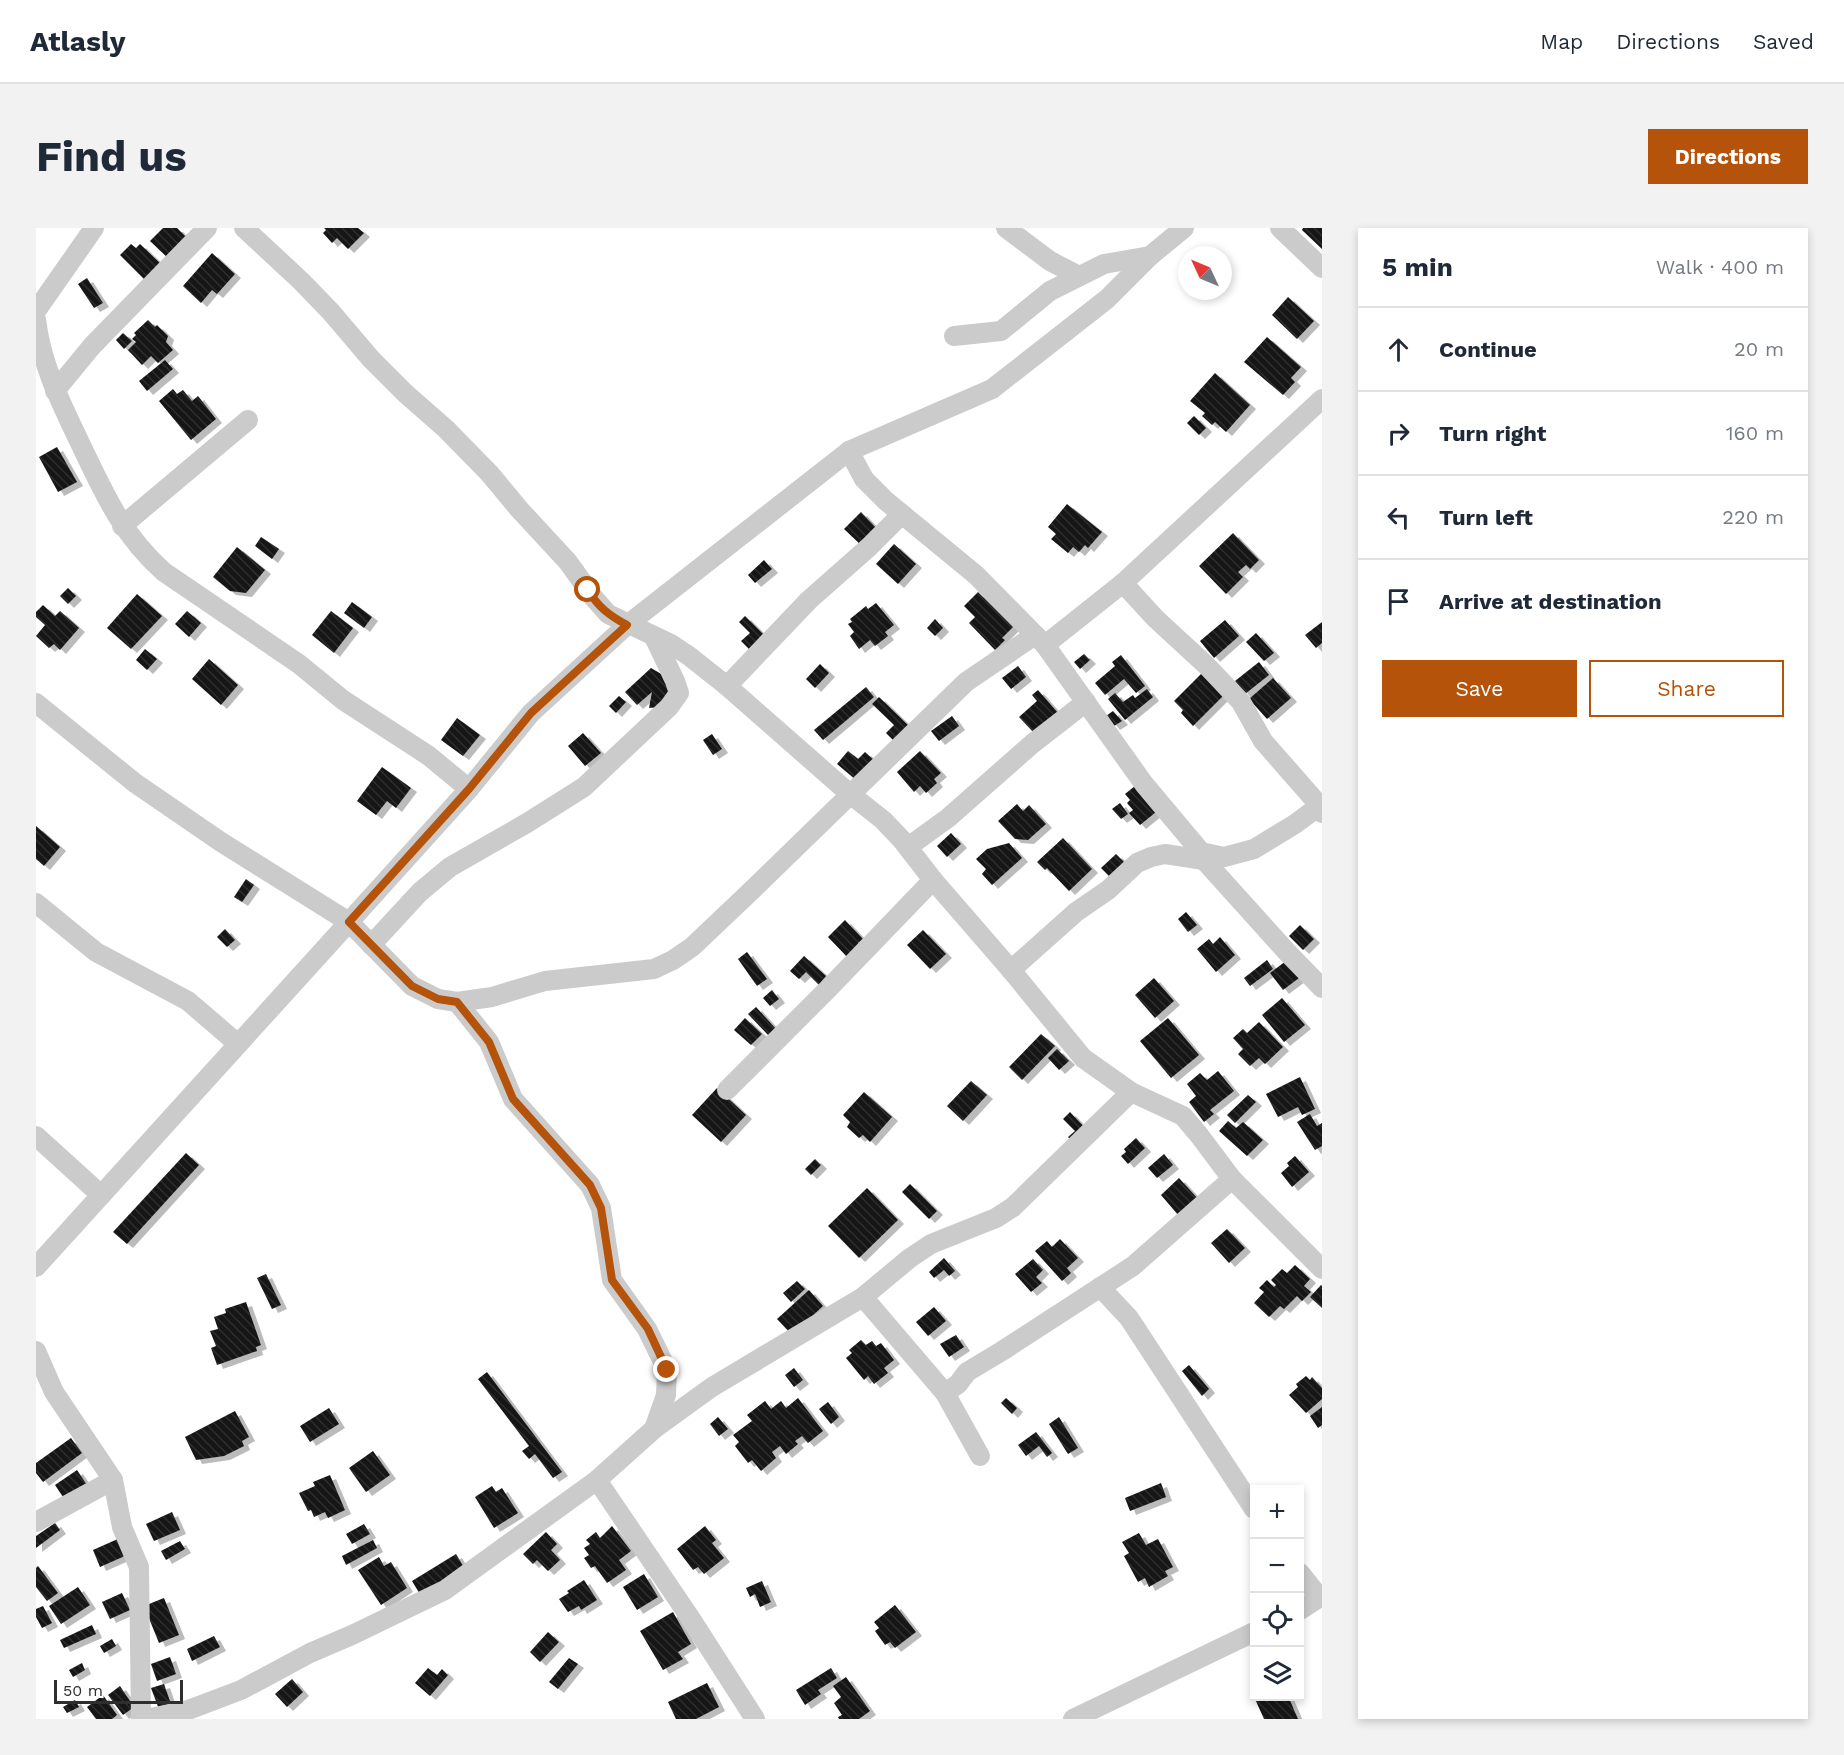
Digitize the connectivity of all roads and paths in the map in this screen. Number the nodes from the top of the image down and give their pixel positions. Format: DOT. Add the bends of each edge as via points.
graph roads {
  1 [pos="94,228"];
  2 [pos="207,228"];
  3 [pos="244,228"];
  4 [pos="1006,228"];
  5 [pos="1184,228"];
  6 [pos="1283,229"];
  7 [pos="1150,256"];
  8 [pos="1322,268"];
  9 [pos="1079,276"];
  10 [pos="36,311"];
  11 [pos="37,333"];
  12 [pos="954,336"];
  13 [pos="55,391"];
  14 [pos="1322,399"];
  15 [pos="248,420"];
  16 [pos="849,451"];
  17 [pos="902,514"];
  18 [pos="123,526"];
  19 [pos="1123,583"];
  20 [pos="627,625"];
  21 [pos="654,637"];
  22 [pos="1040,640"];
  23 [pos="727,686"];
  24 [pos="1086,702"];
  25 [pos="36,704"];
  26 [pos="469,789"];
  27 [pos="850,794"];
  28 [pos="1321,808"];
  29 [pos="908,847"];
  30 [pos="1203,856"];
  31 [pos="933,880"];
  32 [pos="36,903"];
  33 [pos="349,922"];
  34 [pos="371,945"];
  35 [pos="1011,970"];
  36 [pos="1322,988"];
  37 [pos="457,1002"];
  38 [pos="238,1044"];
  39 [pos="727,1090"];
  40 [pos="1131,1092"];
  41 [pos="36,1136"];
  42 [pos="1232,1179"];
  43 [pos="101,1195"];
  44 [pos="36,1267"];
  45 [pos="1322,1269"];
  46 [pos="1100,1287"];
  47 [pos="863,1297"];
  48 [pos="36,1351"];
  49 [pos="945,1393"];
  50 [pos="654,1429"];
  51 [pos="980,1456"];
  52 [pos="113,1480"];
  53 [pos="597,1480"];
  54 [pos="1250,1503"];
  55 [pos="36,1522"];
  56 [pos="1304,1578"];
  57 [pos="1321,1597"];
  58 [pos="1304,1607"];
  59 [pos="1250,1634"];
  60 [pos="1115,1711"];
  61 [pos="143,1719"];
  62 [pos="755,1719"];
  63 [pos="1073,1719"];
  1 -- 10 [label="street"];
  2 -- 13 [label="street" via="92,346"];
  3 -- 20 [label="street" via="490,474 568,562 599,606"];
  4 -- 9 [label="street" via="1050,261"];
  5 -- 7 [label="street"];
  6 -- 8 [label="street"];
  7 -- 9 [label="street" via="1104,264"];
  7 -- 16 [label="street" via="1107,299 992,389"];
  9 -- 12 [label="street" via="1050,291 1001,331"];
  11 -- 13 [label="street"];
  13 -- 18 [label="street"];
  14 -- 19 [label="street"];
  15 -- 18 [label="street"];
  16 -- 17 [label="street" via="864,479"];
  16 -- 20 [label="street"];
  17 -- 22 [label="street" via="976,575"];
  17 -- 23 [label="street" via="809,600"];
  18 -- 26 [label="street" via="164,572 299,664 343,700 429,756"];
  19 -- 22 [label="street"];
  19 -- 28 [label="street" via="1241,702 1263,741"];
  20 -- 21 [label="street"];
  20 -- 26 [label="street" via="531,713"];
  21 -- 23 [label="street" via="689,656"];
  21 -- 34 [label="street" via="679,693 669,707 584,787 450,867 420,892"];
  22 -- 24 [label="street"];
  22 -- 27 [label="street" via="966,682"];
  23 -- 27 [label="street"];
  24 -- 29 [label="street"];
  24 -- 30 [label="street" via="1144,784"];
  25 -- 33 [label="street" via="135,783"];
  26 -- 33 [label="street"];
  27 -- 29 [label="street" via="883,820"];
  27 -- 37 [label="street" via="674,960 654,969 545,981 492,998"];
  28 -- 30 [label="street" via="1254,849 1224,857"];
  29 -- 31 [label="street"];
  30 -- 35 [label="street" via="1165,854 1137,863"];
  30 -- 36 [label="street"];
  31 -- 35 [label="street"];
  31 -- 39 [label="street"];
  32 -- 38 [label="street" via="96,952 188,1001"];
  33 -- 34 [label="street"];
  33 -- 38 [label="street"];
  34 -- 37 [label="street" via="412,986 438,999"];
  35 -- 40 [label="street" via="1083,1058"];
  37 -- 50 [label="street" via="489,1042 513,1099 590,1185 601,1208 612,1280 648,1329 667,1370 666,1395"];
  38 -- 43 [label="street"];
  40 -- 42 [label="street" via="1183,1116"];
  40 -- 47 [label="street" via="1013,1207 996,1218 931,1244"];
  41 -- 43 [label="street"];
  42 -- 45 [label="street"];
  42 -- 46 [label="street" via="1133,1266"];
  43 -- 44 [label="street"];
  46 -- 49 [label="street" via="967,1372"];
  46 -- 54 [label="street" via="1129,1318"];
  47 -- 49 [label="street"];
  47 -- 50 [label="street" via="712,1387"];
  48 -- 52 [label="street" via="54,1392"];
  49 -- 51 [label="street"];
  50 -- 53 [label="street"];
  52 -- 55 [label="street"];
  52 -- 61 [label="street" via="122,1527 139,1567"];
  53 -- 61 [label="street" via="445,1590 309,1653 241,1690 188,1710"];
  53 -- 62 [label="street"];
  56 -- 57 [label="street"];
  57 -- 58 [label="street"];
  59 -- 60 [label="street"];
  60 -- 63 [label="street"];
}
